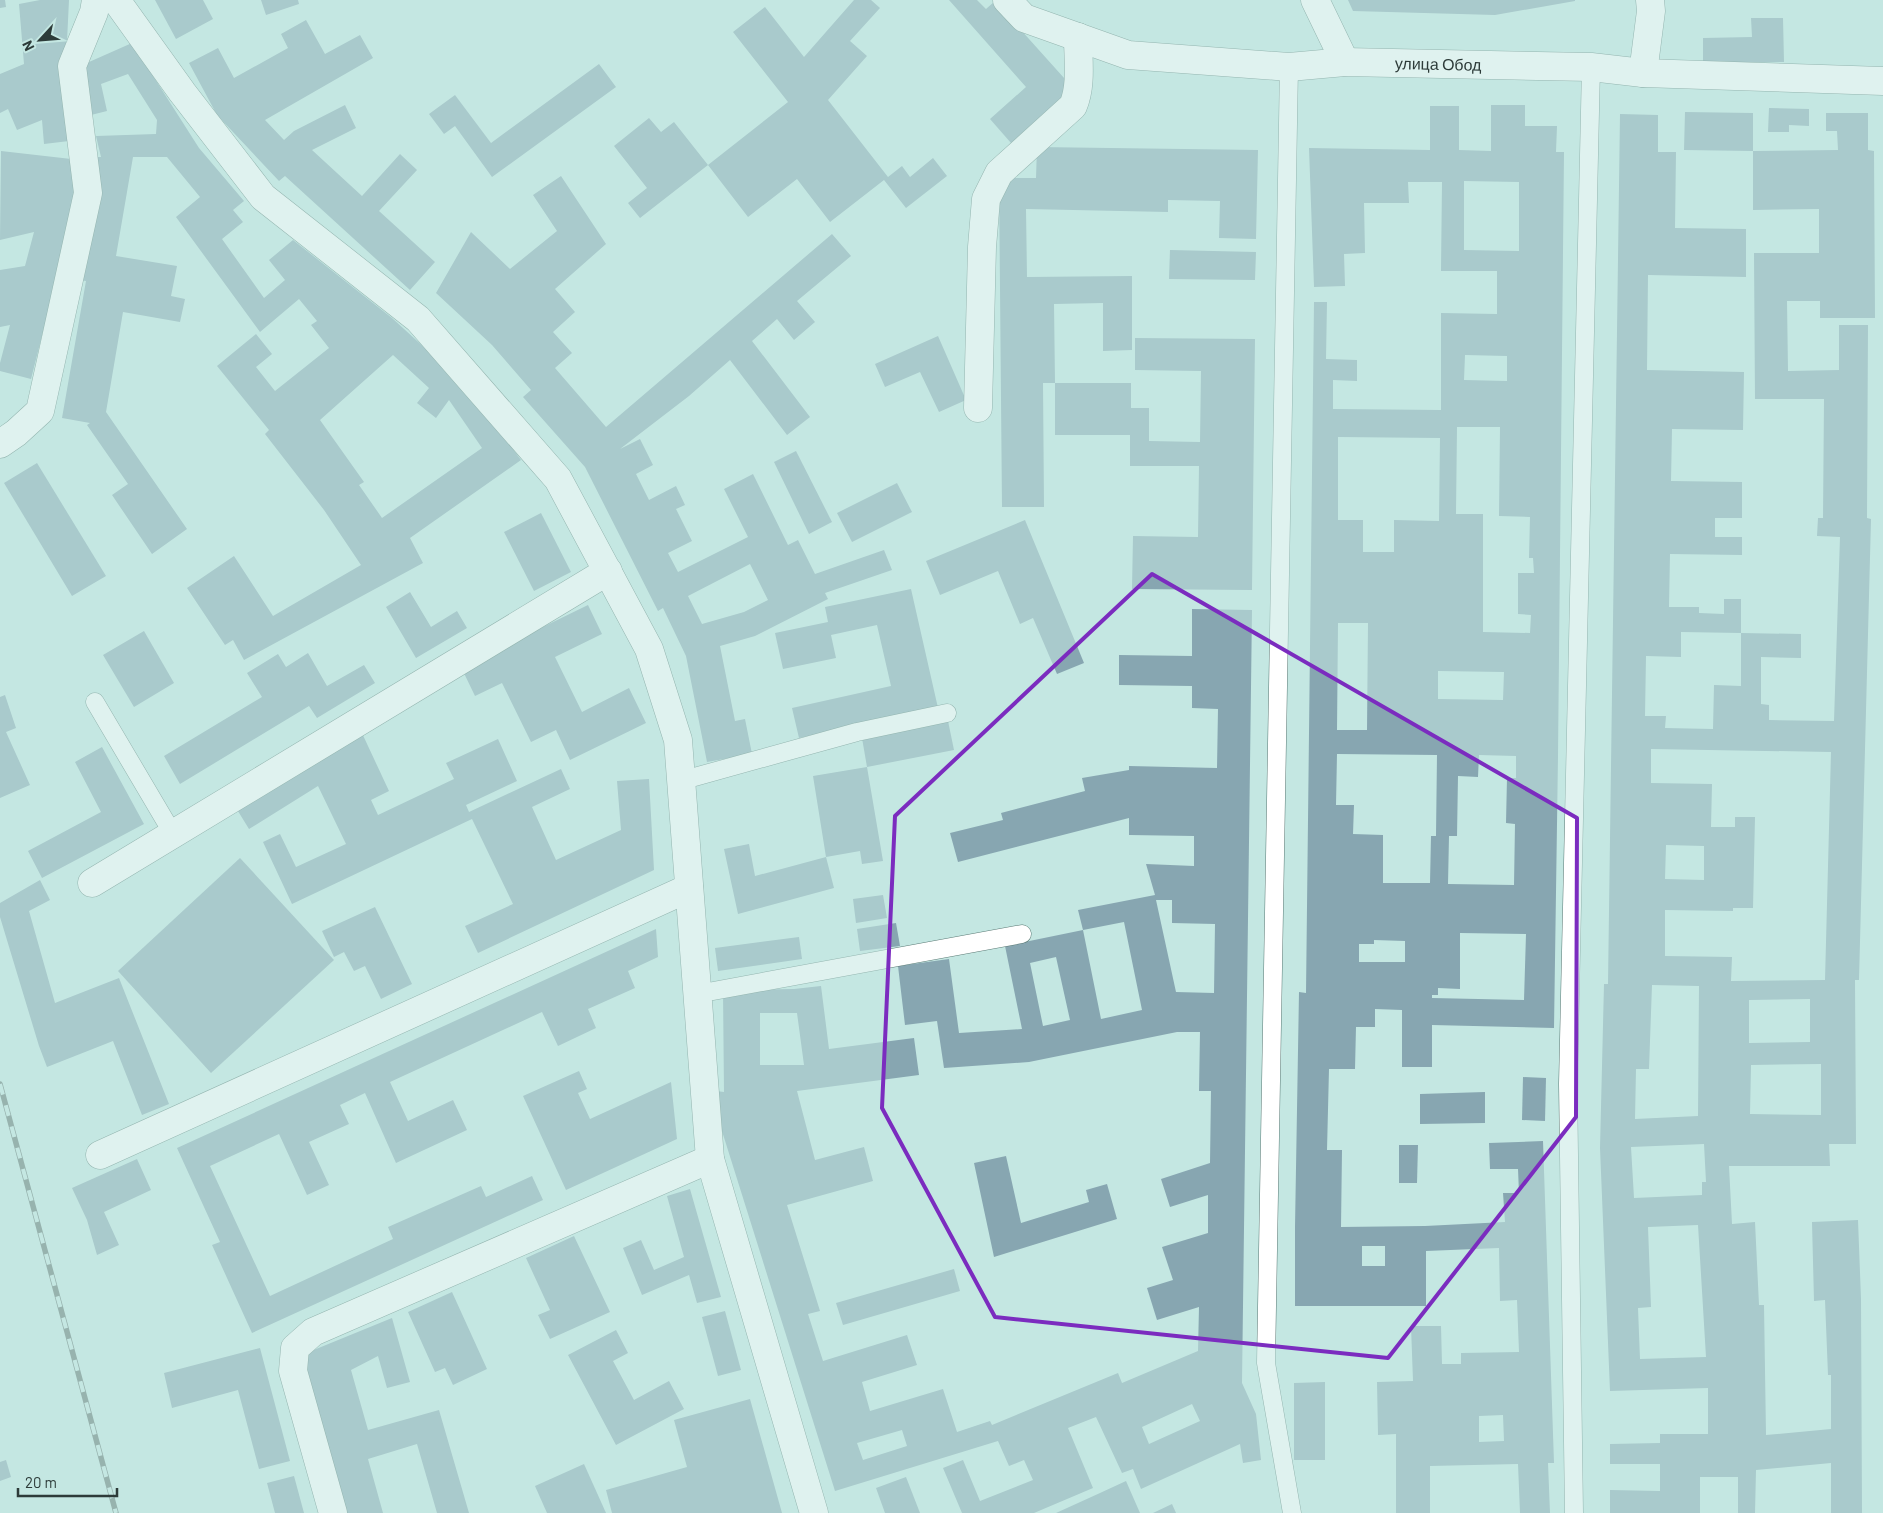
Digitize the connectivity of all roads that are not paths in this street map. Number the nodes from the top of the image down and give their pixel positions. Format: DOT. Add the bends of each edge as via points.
graph roads {
  1 [pos="96,0"];
  2 [pos="116,0"];
  3 [pos="1008,0"];
  4 [pos="1316,0"];
  5 [pos="1650,0"];
  6 [pos="1078,37"];
  7 [pos="1345,62"];
  8 [pos="1288,67"];
  9 [pos="1591,68"];
  10 [pos="1643,73"];
  11 [pos="1883,81"];
  12 [pos="978,408"];
  13 [pos="0,444"];
  14 [pos="608,571"];
  15 [pos="95,702"];
  16 [pos="947,713"];
  17 [pos="680,781"];
  18 [pos="172,834"];
  19 [pos="92,883"];
  20 [pos="689,888"];
  21 [pos="1022,934"];
  22 [pos="697,994"];
  23 [pos="100,1156"];
  24 [pos="710,1159"];
  25 [pos="333,1513"];
  26 [pos="814,1513"];
  27 [pos="1292,1513"];
  28 [pos="1574,1513"];
  1 -- 13 [label="street" via="72,66 88,193 40,411"];
  2 -- 14 [label="street" via="263,197 418,319 558,480"];
  3 -- 6 [label="street, улица Обод" via="1024,18"];
  4 -- 7 [label="street"];
  5 -- 10 [label="street"];
  6 -- 8 [label="street, улица Обод" via="1128,55"];
  6 -- 12 [label="street" via="1078,85 1073,106 999,173 986,199"];
  7 -- 8 [label="street, улица Обод"];
  7 -- 9 [label="street, улица Обод"];
  8 -- 27 [label="lane" via="1266,1363"];
  9 -- 10 [label="street, улица Обод"];
  9 -- 28 [label="lane" via="1568,1084"];
  10 -- 11 [label="street, улица Обод"];
  14 -- 17 [label="street" via="649,650 678,740"];
  14 -- 18 [label="street"];
  15 -- 18 [label="lane"];
  16 -- 17 [label="lane" via="858,732"];
  17 -- 20 [label="street"];
  18 -- 19 [label="street"];
  20 -- 22 [label="street"];
  20 -- 23 [label="street"];
  21 -- 22 [label="lane"];
  22 -- 24 [label="street"];
  24 -- 25 [label="street" via="313,1332 294,1348 293,1371"];
  24 -- 26 [label="street"];
}
